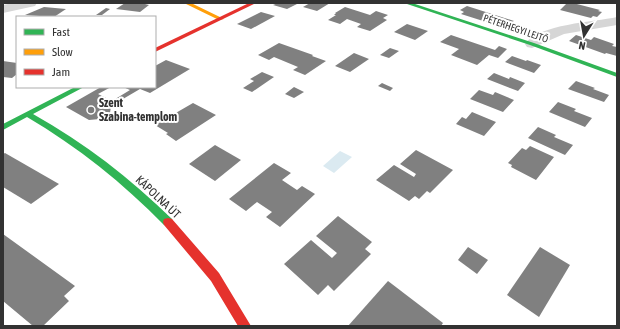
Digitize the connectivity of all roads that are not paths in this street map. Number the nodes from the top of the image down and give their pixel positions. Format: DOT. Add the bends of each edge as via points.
graph roads {
  1 [pos="31,3"];
  2 [pos="187,3"];
  3 [pos="253,3"];
  4 [pos="407,3"];
  5 [pos="3,9"];
  6 [pos="221,18"];
  7 [pos="617,21"];
  8 [pos="532,44"];
  9 [pos="156,50"];
  10 [pos="617,75"];
  11 [pos="78,88"];
  12 [pos="27,114"];
  13 [pos="3,127"];
  14 [pos="245,326"];
  1 -- 5 [label="street"];
  2 -- 6 [label="street"];
  3 -- 6 [label="street"];
  4 -- 8 [label="street, PÉTERHEGYI LEJTŐ"];
  6 -- 9 [label="street"];
  7 -- 8 [label="street" via="557,32 543,36"];
  8 -- 10 [label="street, PÉTERHEGYI LEJTŐ"];
  11 -- 12 [label="street"];
  12 -- 13 [label="street"];
  12 -- 14 [label="street, KÁPOLNA ÚT" via="66,136 102,162 155,208 181,234 215,278"];
}
